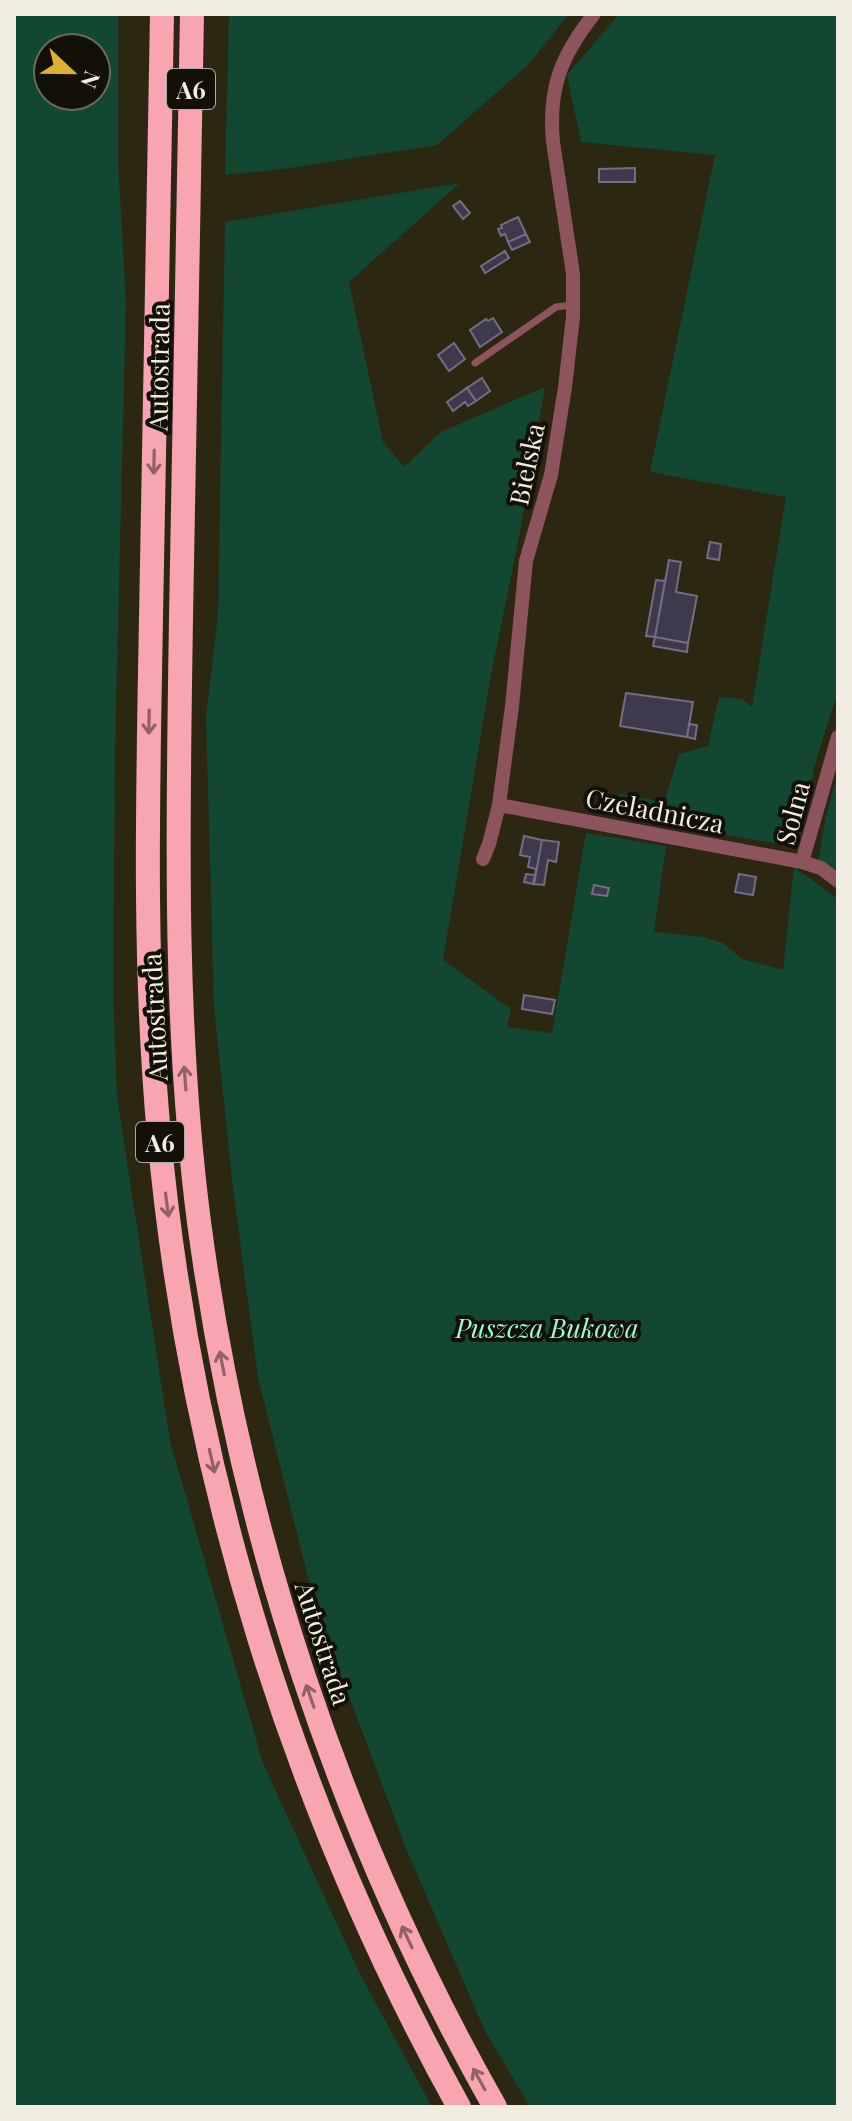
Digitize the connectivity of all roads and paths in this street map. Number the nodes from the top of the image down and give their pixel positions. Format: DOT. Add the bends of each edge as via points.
graph roads {
  1 [pos="162,14"];
  2 [pos="192,14"];
  3 [pos="594,14"];
  4 [pos="574,304"];
  5 [pos="475,363"];
  6 [pos="838,737"];
  7 [pos="499,805"];
  8 [pos="483,859"];
  9 [pos="802,862"];
  10 [pos="838,881"];
  11 [pos="459,2107"];
  12 [pos="495,2107"];
  1 -- 11 [label="highway, Autostrada / A6, one-way" via="148,954 159,1135 173,1254 209,1448 250,1608 298,1752 378,1947"];
  12 -- 2 [label="highway, Autostrada / A6, one-way" via="397,1916 318,1719 256,1516 217,1338 198,1217 183,1051 178,914"];
  3 -- 4 [label="street, Bielska" via="557,77 552,105"];
  4 -- 5 [label="lane" via="556,307"];
  4 -- 7 [label="street, Bielska" via="551,475 526,561"];
  6 -- 9 [label="street, Solna"];
  7 -- 8 [label="street, Bielska"];
  7 -- 9 [label="street, Czeladnicza"];
  9 -- 10 [label="street, Solna"];
}
